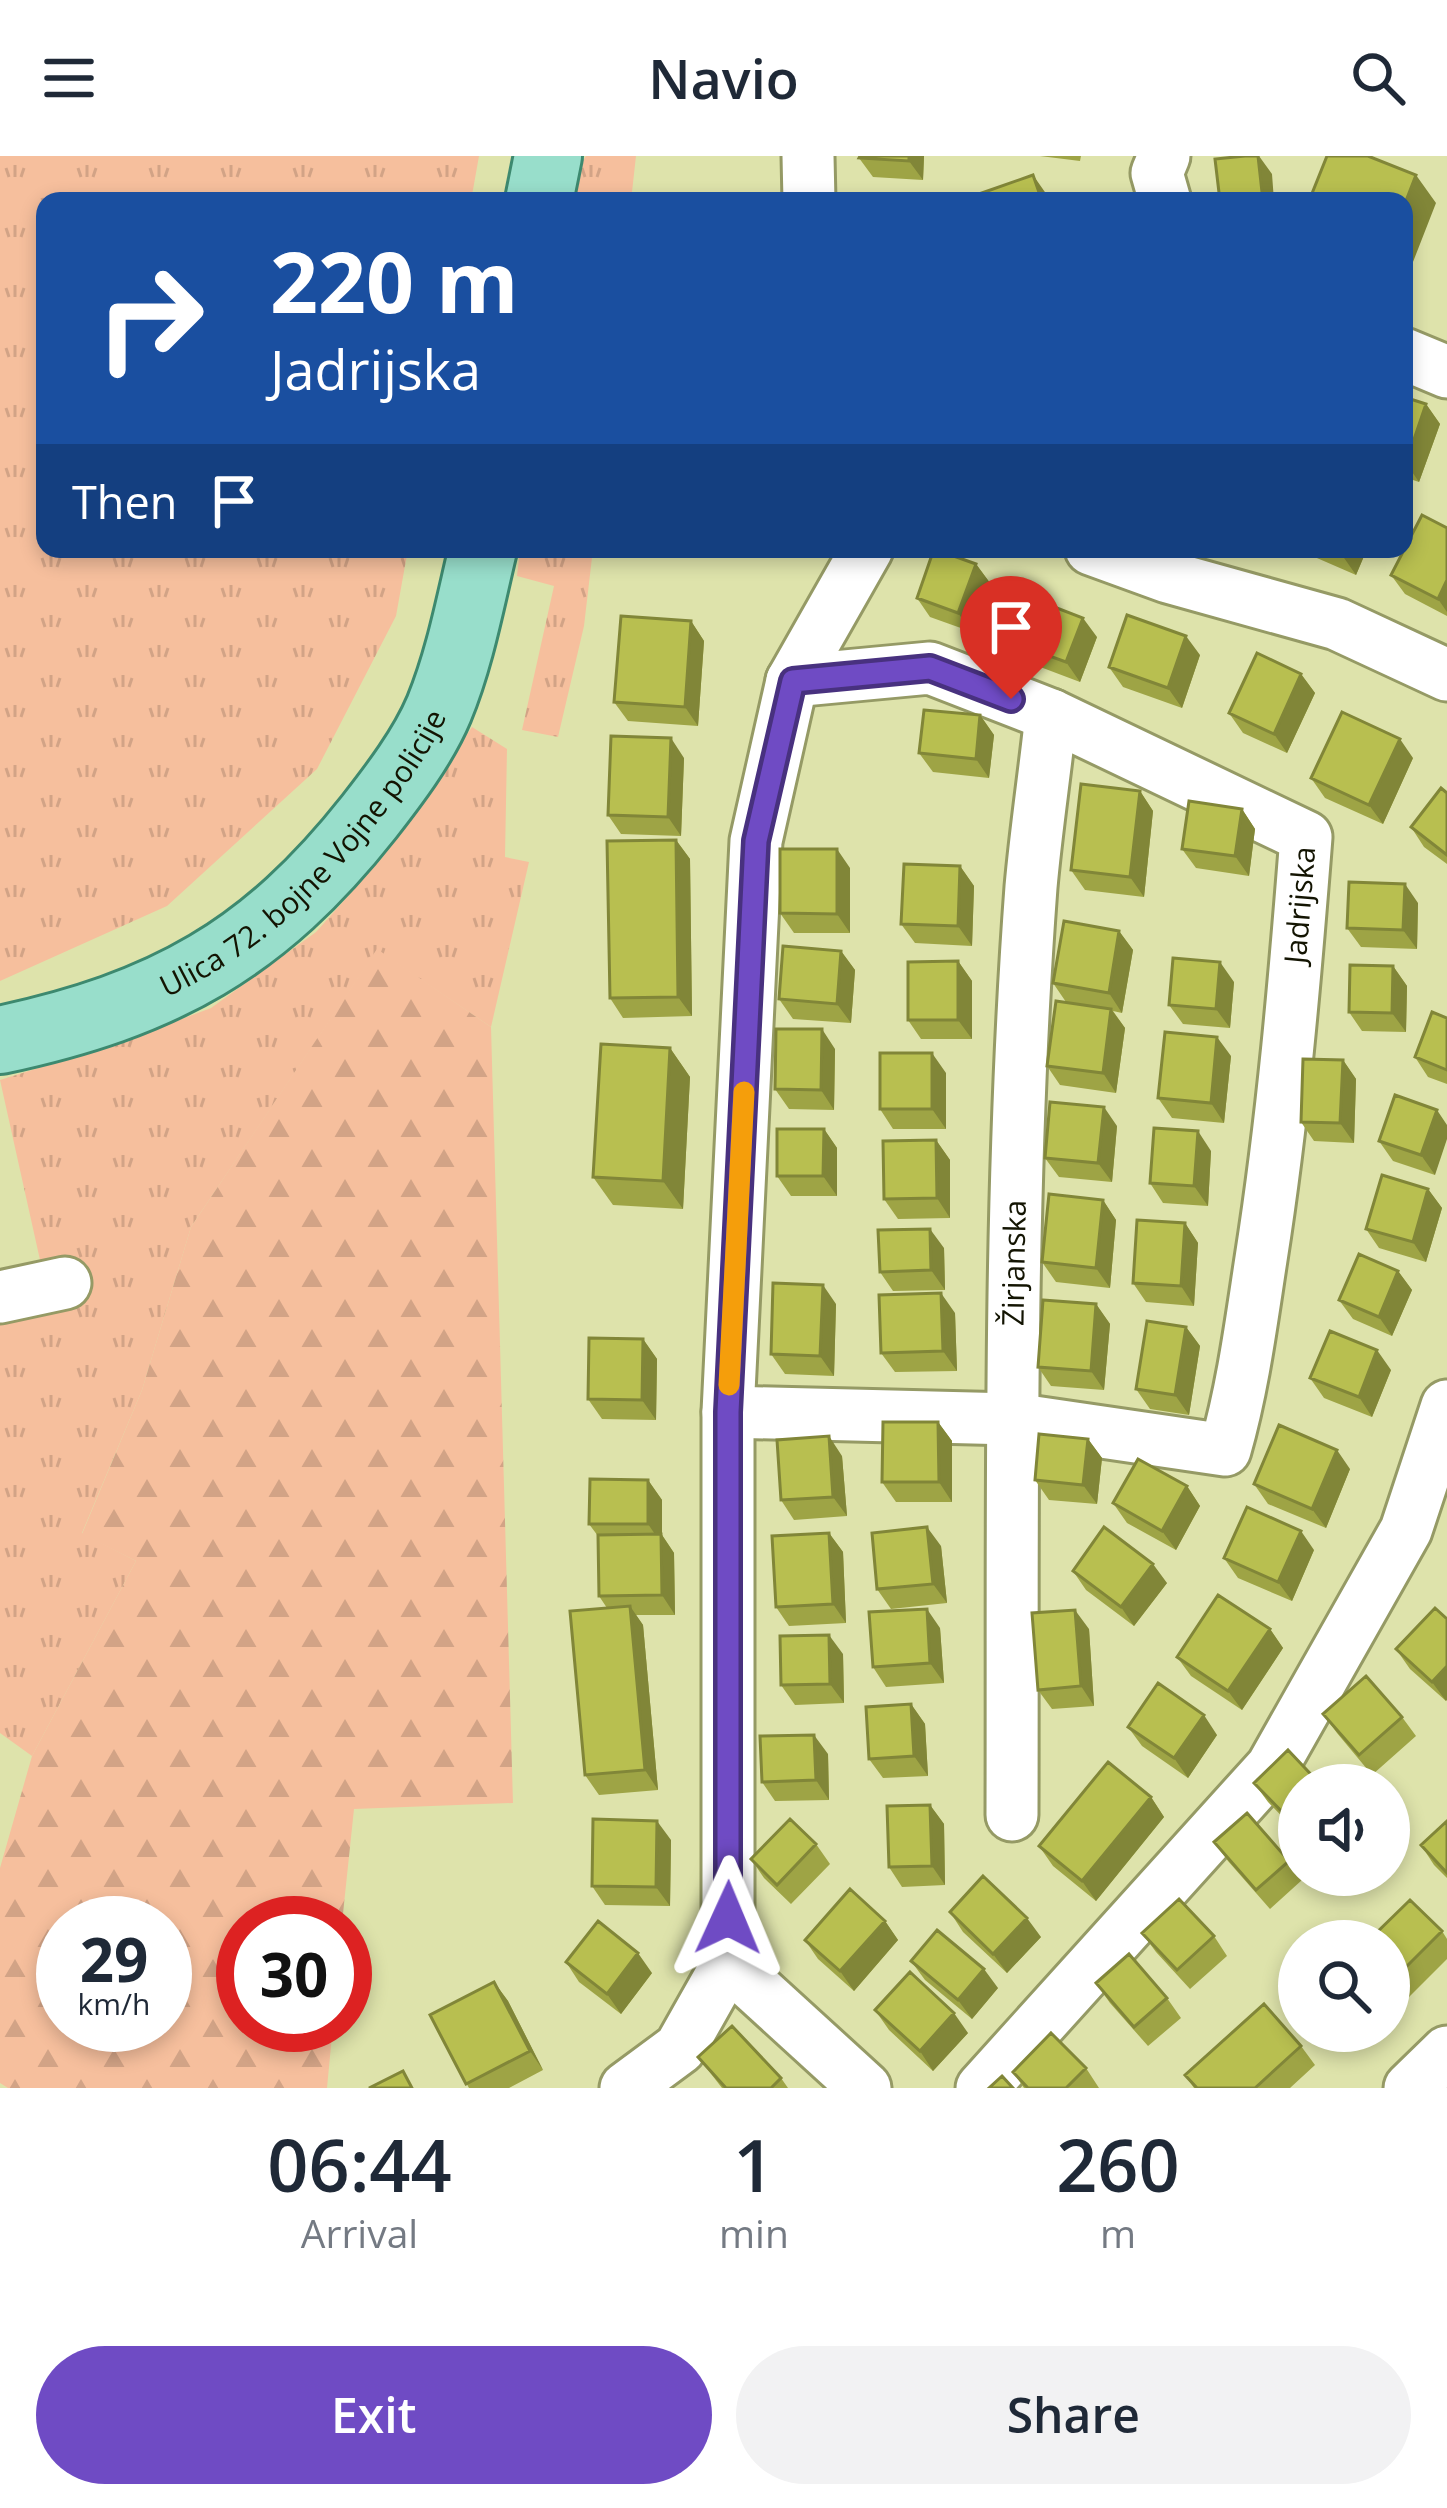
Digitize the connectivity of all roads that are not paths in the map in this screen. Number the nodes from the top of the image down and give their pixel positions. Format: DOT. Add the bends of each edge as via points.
graph roads {
  1 [pos="548,156"];
  2 [pos="808,156"];
  3 [pos="1164,156"];
  4 [pos="541,192"];
  5 [pos="808,192"];
  6 [pos="1162,192"];
  7 [pos="1413,358"];
  8 [pos="1447,372"];
  9 [pos="481,558"];
  10 [pos="862,558"];
  11 [pos="1116,558"];
  12 [pos="1447,675"];
  13 [pos="793,681"];
  14 [pos="1051,715"];
  15 [pos="0,1040"];
  16 [pos="65,1283"];
  17 [pos="0,1297"];
  18 [pos="1447,1406"];
  19 [pos="728,1412"];
  20 [pos="1013,1419"];
  21 [pos="1012,1815"];
  22 [pos="728,1963"];
  23 [pos="1447,2052"];
  24 [pos="626,2088"];
  25 [pos="865,2088"];
  26 [pos="982,2088"];
  27 [pos="1410,2088"];
  1 -- 4 [label="main road"];
  2 -- 5 [label="street"];
  3 -- 6 [label="street" via="1157,173"];
  7 -- 8 [label="street"];
  9 -- 15 [label="main road, Ulica 72. bojne Vojne policije" via="437,713 388,793 309,889 252,938 154,995"];
  10 -- 13 [label="street"];
  11 -- 12 [label="street" via="1337,624"];
  13 -- 14 [label="street, Jadrijska" via="930,668"];
  13 -- 19 [label="street" via="756,841"];
  14 -- 20 [label="street, Žirjanska" via="1020,1068"];
  14 -- 20 [label="street, Jadrijska" via="1306,836 1273,1181 1226,1450"];
  16 -- 17 [label="street"];
  18 -- 26 [label="street" via="1406,1530 1273,1767"];
  19 -- 20 [label="street"];
  19 -- 22 [label="street"];
  20 -- 21 [label="street, Žirjanska"];
  22 -- 24 [label="street" via="680,2048"];
  22 -- 25 [label="street"];
  23 -- 27 [label="street"];
}
